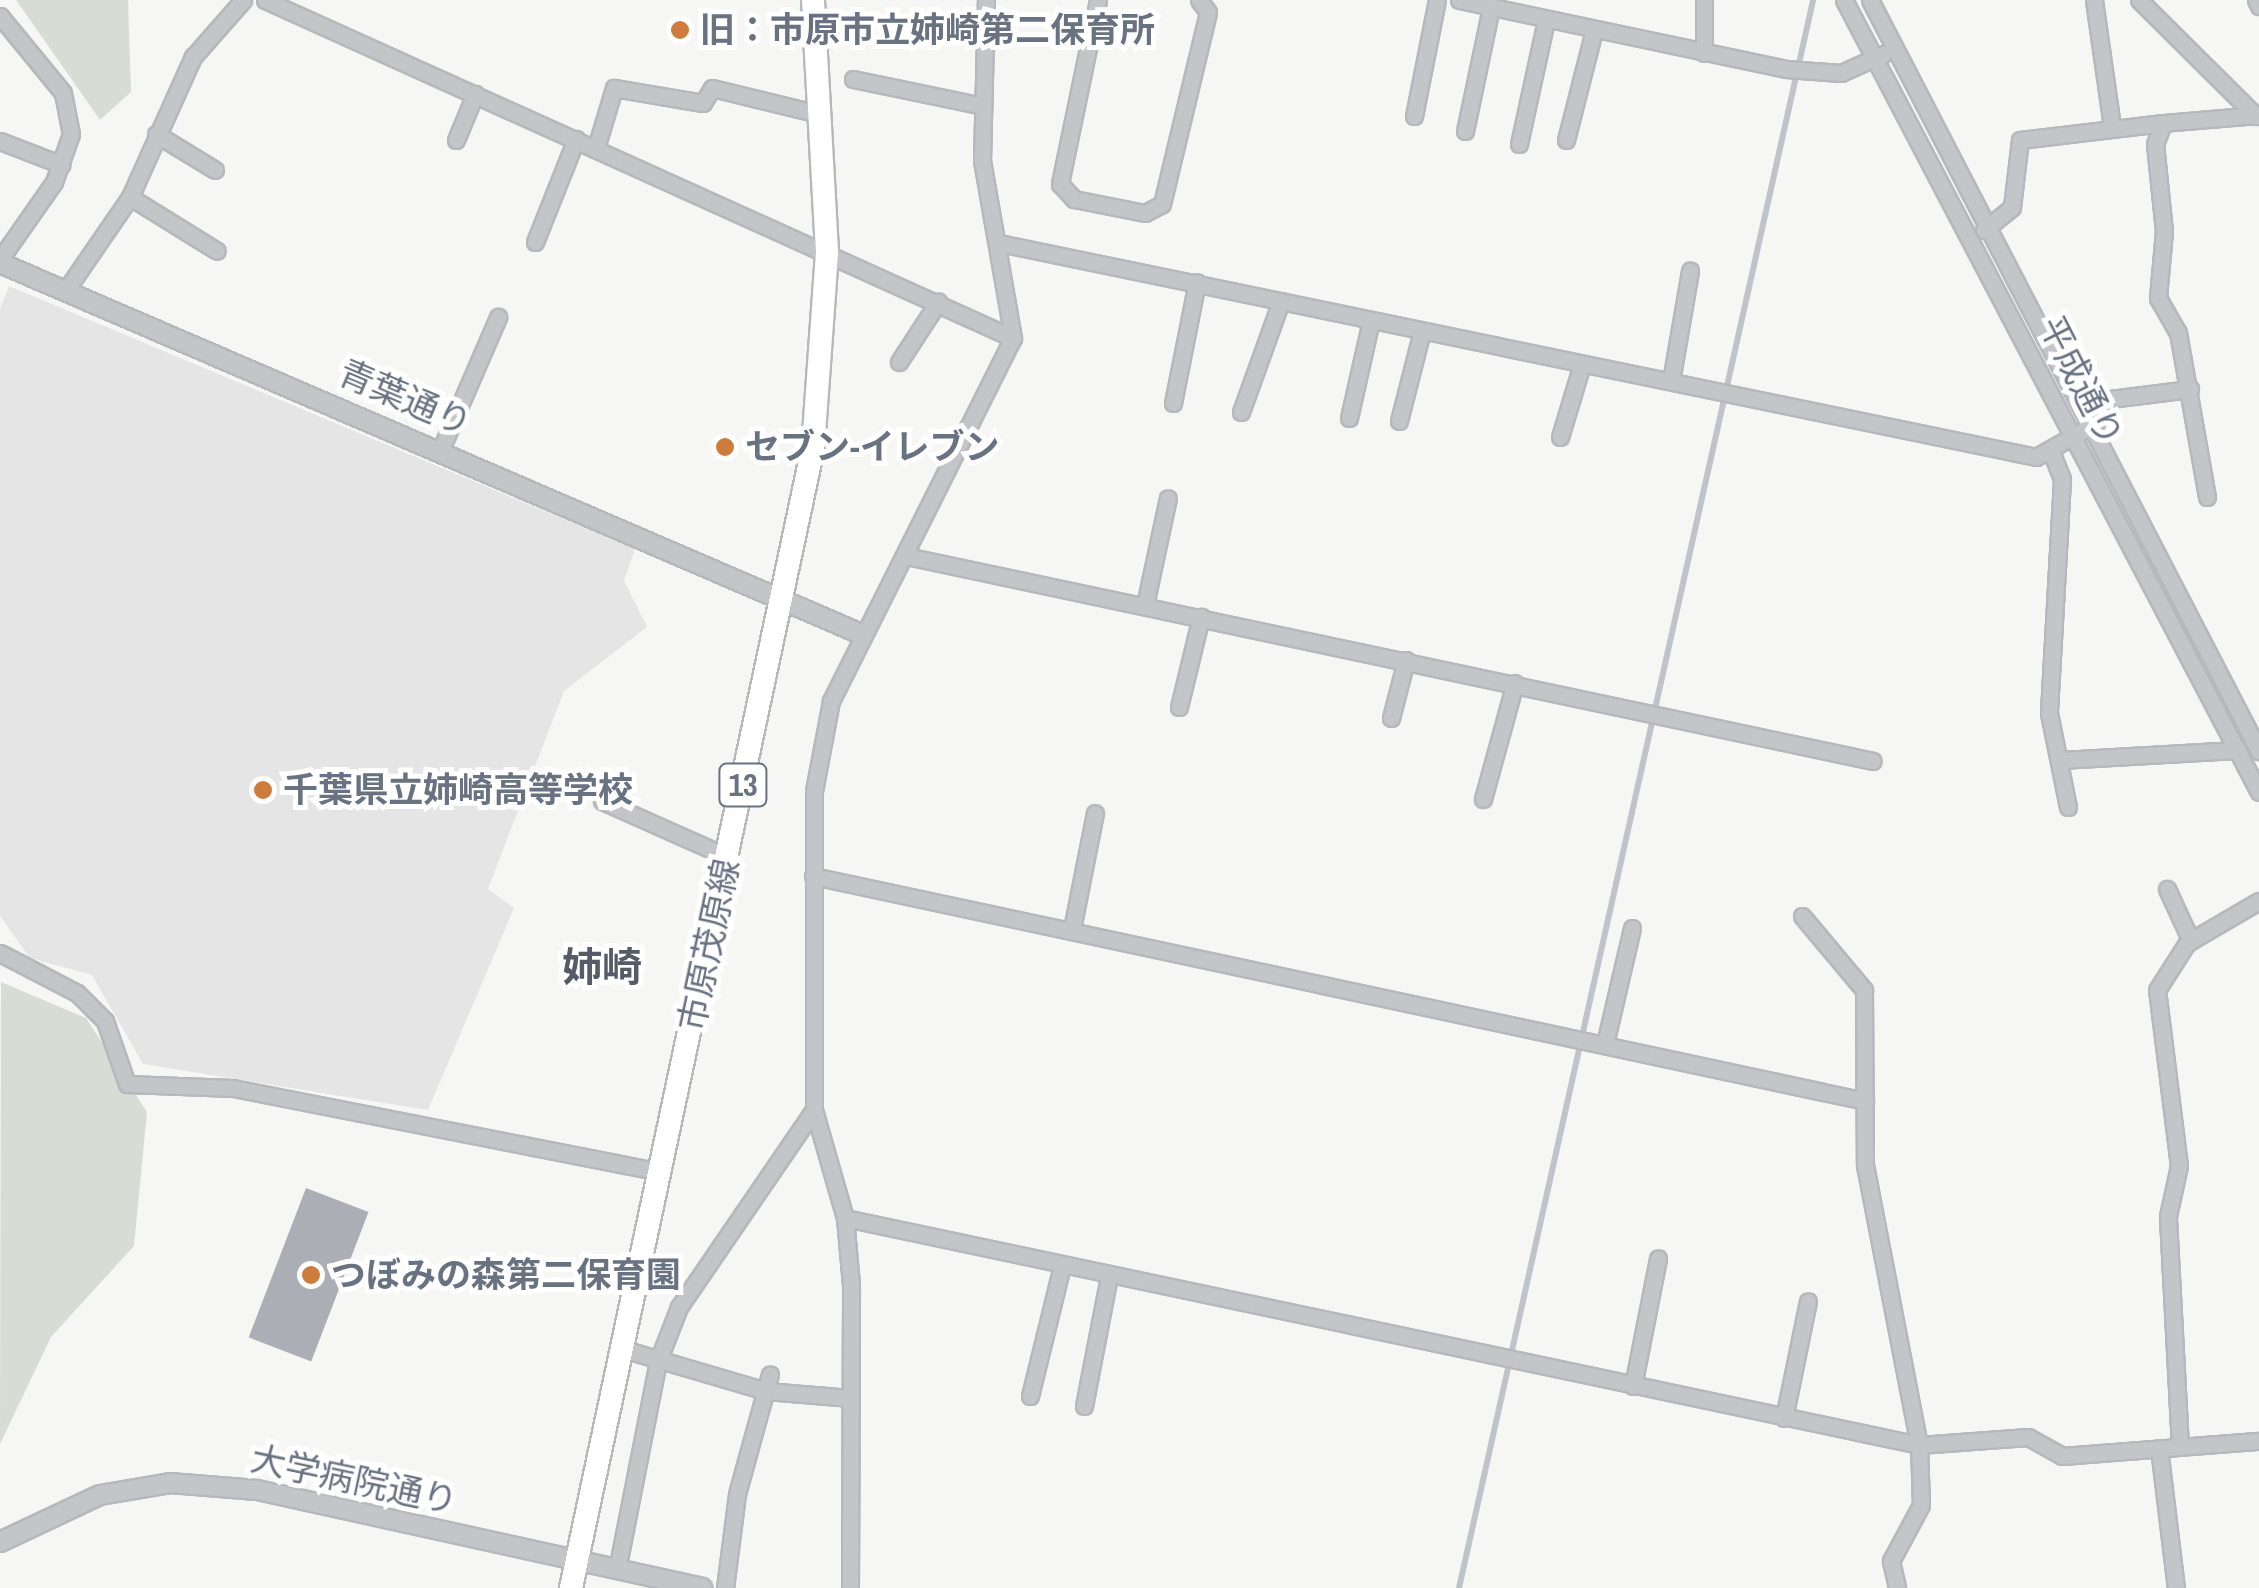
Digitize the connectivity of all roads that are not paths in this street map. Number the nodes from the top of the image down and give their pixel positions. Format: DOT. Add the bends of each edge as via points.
graph roads {
  1 [pos="243,0"];
  2 [pos="265,0"];
  3 [pos="813,0"];
  4 [pos="986,0"];
  5 [pos="1098,0"];
  6 [pos="1199,0"];
  7 [pos="1436,0"];
  8 [pos="1459,0"];
  9 [pos="1704,0"];
  10 [pos="1844,0"];
  11 [pos="1870,0"];
  12 [pos="2094,0"];
  13 [pos="2139,0"];
  14 [pos="1491,8"];
  15 [pos="0,16"];
  16 [pos="1546,20"];
  17 [pos="1594,30"];
  18 [pos="1895,47"];
  19 [pos="1704,53"];
  20 [pos="1876,59"];
  21 [pos="853,79"];
  22 [pos="475,94"];
  23 [pos="983,106"];
  24 [pos="819,114"];
  25 [pos="2258,115"];
  26 [pos="1414,116"];
  27 [pos="2163,124"];
  28 [pos="2112,126"];
  29 [pos="1465,131"];
  30 [pos="156,134"];
  31 [pos="576,139"];
  32 [pos="456,140"];
  33 [pos="1566,140"];
  34 [pos="0,141"];
  35 [pos="1519,144"];
  36 [pos="596,148"];
  37 [pos="62,165"];
  38 [pos="215,170"];
  39 [pos="130,197"];
  40 [pos="1992,226"];
  41 [pos="1972,236"];
  42 [pos="535,242"];
  43 [pos="1000,243"];
  44 [pos="217,251"];
  45 [pos="827,251"];
  46 [pos="0,261"];
  47 [pos="1690,271"];
  48 [pos="1197,282"];
  49 [pos="66,290"];
  50 [pos="938,302"];
  51 [pos="1281,302"];
  52 [pos="498,317"];
  53 [pos="1371,320"];
  54 [pos="1422,331"];
  55 [pos="1013,338"];
  56 [pos="899,362"];
  57 [pos="1582,364"];
  58 [pos="1670,381"];
  59 [pos="2190,389"];
  60 [pos="2086,402"];
  61 [pos="1174,403"];
  62 [pos="1240,412"];
  63 [pos="1349,418"];
  64 [pos="1400,421"];
  65 [pos="2096,424"];
  66 [pos="2075,436"];
  67 [pos="1560,437"];
  68 [pos="441,448"];
  69 [pos="2052,454"];
  70 [pos="2208,497"];
  71 [pos="1168,498"];
  72 [pos="906,556"];
  73 [pos="783,595"];
  74 [pos="1145,605"];
  75 [pos="1201,617"];
  76 [pos="862,634"];
  77 [pos="1406,660"];
  78 [pos="1514,683"];
  79 [pos="1179,708"];
  80 [pos="1391,718"];
  81 [pos="2238,750"];
  82 [pos="2259,750"];
  83 [pos="2058,760"];
  84 [pos="1873,761"];
  85 [pos="2259,792"];
  86 [pos="1482,798"];
  87 [pos="602,801"];
  88 [pos="2068,807"];
  89 [pos="1095,813"];
  90 [pos="728,858"];
  91 [pos="813,876"];
  92 [pos="2167,889"];
  93 [pos="2259,901"];
  94 [pos="1802,916"];
  95 [pos="1632,928"];
  96 [pos="1072,929"];
  97 [pos="2191,940"];
  98 [pos="0,953"];
  99 [pos="1605,1044"];
  100 [pos="1865,1101"];
  101 [pos="814,1110"];
  102 [pos="661,1172"];
  103 [pos="845,1218"];
  104 [pos="1658,1258"];
  105 [pos="1062,1266"];
  106 [pos="1109,1276"];
  107 [pos="1808,1301"];
  108 [pos="623,1350"];
  109 [pos="658,1361"];
  110 [pos="770,1374"];
  111 [pos="1632,1386"];
  112 [pos="766,1391"];
  113 [pos="1030,1396"];
  114 [pos="851,1398"];
  115 [pos="1084,1406"];
  116 [pos="1784,1418"];
  117 [pos="2259,1441"];
  118 [pos="1919,1445"];
  119 [pos="2180,1447"];
  120 [pos="2159,1448"];
  121 [pos="0,1542"];
  122 [pos="577,1560"];
  123 [pos="617,1570"];
  124 [pos="571,1588"];
  125 [pos="702,1588"];
  126 [pos="725,1588"];
  127 [pos="850,1588"];
  128 [pos="1897,1588"];
  129 [pos="2176,1588"];
  1 -- 30 [label="street" via="194,56"];
  2 -- 22 [label="street"];
  3 -- 24 [label="main road, 市原茂原線 / 13"];
  4 -- 23 [label="street"];
  5 -- 6 [label="street" via="1060,184 1074,198 1145,213 1162,204 1208,12"];
  7 -- 26 [label="street"];
  8 -- 14 [label="street"];
  9 -- 19 [label="street"];
  10 -- 20 [label="street, 平成通り"];
  11 -- 18 [label="street, 平成通り"];
  12 -- 28 [label="street"];
  13 -- 25 [label="street"];
  14 -- 16 [label="street"];
  14 -- 29 [label="street"];
  15 -- 37 [label="street" via="64,93 71,134"];
  16 -- 17 [label="street"];
  16 -- 35 [label="street"];
  17 -- 19 [label="street"];
  17 -- 33 [label="street"];
  18 -- 20 [label="street"];
  18 -- 40 [label="street, 平成通り"];
  19 -- 20 [label="street" via="1841,73"];
  20 -- 41 [label="street, 平成通り"];
  21 -- 23 [label="street"];
  22 -- 31 [label="street"];
  22 -- 32 [label="street"];
  23 -- 43 [label="street" via="982,161"];
  24 -- 36 [label="street" via="712,88 704,103 614,88"];
  24 -- 45 [label="main road, 市原茂原線 / 13"];
  25 -- 27 [label="street"];
  27 -- 28 [label="street"];
  27 -- 59 [label="street" via="2155,144 2164,231 2158,298 2178,333"];
  28 -- 40 [label="street" via="2020,140 2012,207"];
  30 -- 38 [label="street"];
  30 -- 39 [label="street"];
  31 -- 36 [label="street"];
  31 -- 42 [label="street"];
  34 -- 37 [label="street"];
  36 -- 45 [label="street"];
  37 -- 46 [label="street"];
  39 -- 44 [label="street"];
  39 -- 49 [label="street"];
  40 -- 41 [label="street"];
  40 -- 60 [label="street, 平成通り"];
  41 -- 66 [label="street, 平成通り"];
  43 -- 48 [label="street"];
  43 -- 55 [label="street"];
  45 -- 50 [label="street"];
  45 -- 73 [label="main road, 市原茂原線 / 13" via="813,448"];
  46 -- 49 [label="street, 青葉通り"];
  47 -- 58 [label="street"];
  48 -- 51 [label="street"];
  48 -- 61 [label="street"];
  49 -- 68 [label="street, 青葉通り"];
  50 -- 55 [label="street"];
  50 -- 56 [label="street"];
  51 -- 53 [label="street"];
  51 -- 62 [label="street"];
  52 -- 68 [label="street"];
  53 -- 54 [label="street"];
  53 -- 63 [label="street"];
  54 -- 57 [label="street"];
  54 -- 64 [label="street"];
  55 -- 72 [label="street"];
  57 -- 58 [label="street"];
  57 -- 67 [label="street"];
  58 -- 69 [label="street"];
  59 -- 60 [label="street"];
  59 -- 70 [label="street"];
  60 -- 65 [label="street, 平成通り"];
  65 -- 66 [label="street"];
  65 -- 82 [label="street, 平成通り"];
  66 -- 69 [label="street"];
  66 -- 81 [label="street, 平成通り"];
  68 -- 73 [label="street, 青葉通り"];
  69 -- 83 [label="street" via="2062,479 2049,713"];
  71 -- 74 [label="street"];
  72 -- 74 [label="street"];
  72 -- 76 [label="street"];
  73 -- 76 [label="street, 青葉通り"];
  73 -- 90 [label="main road, 市原茂原線 / 13"];
  74 -- 75 [label="street"];
  75 -- 77 [label="street"];
  75 -- 79 [label="street"];
  76 -- 91 [label="street" via="831,701 814,792"];
  77 -- 78 [label="street"];
  77 -- 80 [label="street"];
  78 -- 84 [label="street"];
  78 -- 86 [label="street"];
  81 -- 83 [label="street"];
  81 -- 85 [label="street, 平成通り"];
  83 -- 88 [label="street"];
  87 -- 90 [label="street"];
  89 -- 96 [label="street"];
  90 -- 102 [label="main road, 市原茂原線 / 13"];
  91 -- 96 [label="street"];
  91 -- 101 [label="street"];
  92 -- 97 [label="street"];
  93 -- 97 [label="street"];
  94 -- 100 [label="street" via="1864,990"];
  95 -- 99 [label="street"];
  96 -- 99 [label="street"];
  97 -- 119 [label="street" via="2156,990 2179,1166 2168,1216"];
  98 -- 102 [label="street" via="76,993 105,1022 126,1084 233,1088"];
  99 -- 100 [label="street"];
  100 -- 118 [label="street" via="1864,1165"];
  101 -- 103 [label="street"];
  101 -- 109 [label="street" via="679,1308"];
  102 -- 108 [label="main road, 市原茂原線 / 13"];
  103 -- 105 [label="street"];
  103 -- 114 [label="street"];
  104 -- 111 [label="street"];
  105 -- 106 [label="street"];
  105 -- 113 [label="street"];
  106 -- 111 [label="street"];
  106 -- 115 [label="street"];
  107 -- 116 [label="street"];
  108 -- 109 [label="street"];
  108 -- 122 [label="main road, 市原茂原線 / 13"];
  109 -- 112 [label="street"];
  109 -- 123 [label="street"];
  110 -- 112 [label="street"];
  111 -- 116 [label="street"];
  112 -- 114 [label="street"];
  112 -- 126 [label="street" via="736,1494"];
  114 -- 127 [label="street"];
  116 -- 118 [label="street"];
  117 -- 119 [label="street"];
  118 -- 120 [label="street" via="2028,1438 2062,1456"];
  118 -- 128 [label="street" via="1921,1505 1891,1561"];
  119 -- 120 [label="street"];
  120 -- 129 [label="street"];
  121 -- 122 [label="street, 大学病院通り" via="100,1495 170,1482 256,1490"];
  122 -- 123 [label="street, 大学病院通り"];
  122 -- 124 [label="main road, 市原茂原線 / 13"];
  123 -- 125 [label="street, 大学病院通り"];
}
